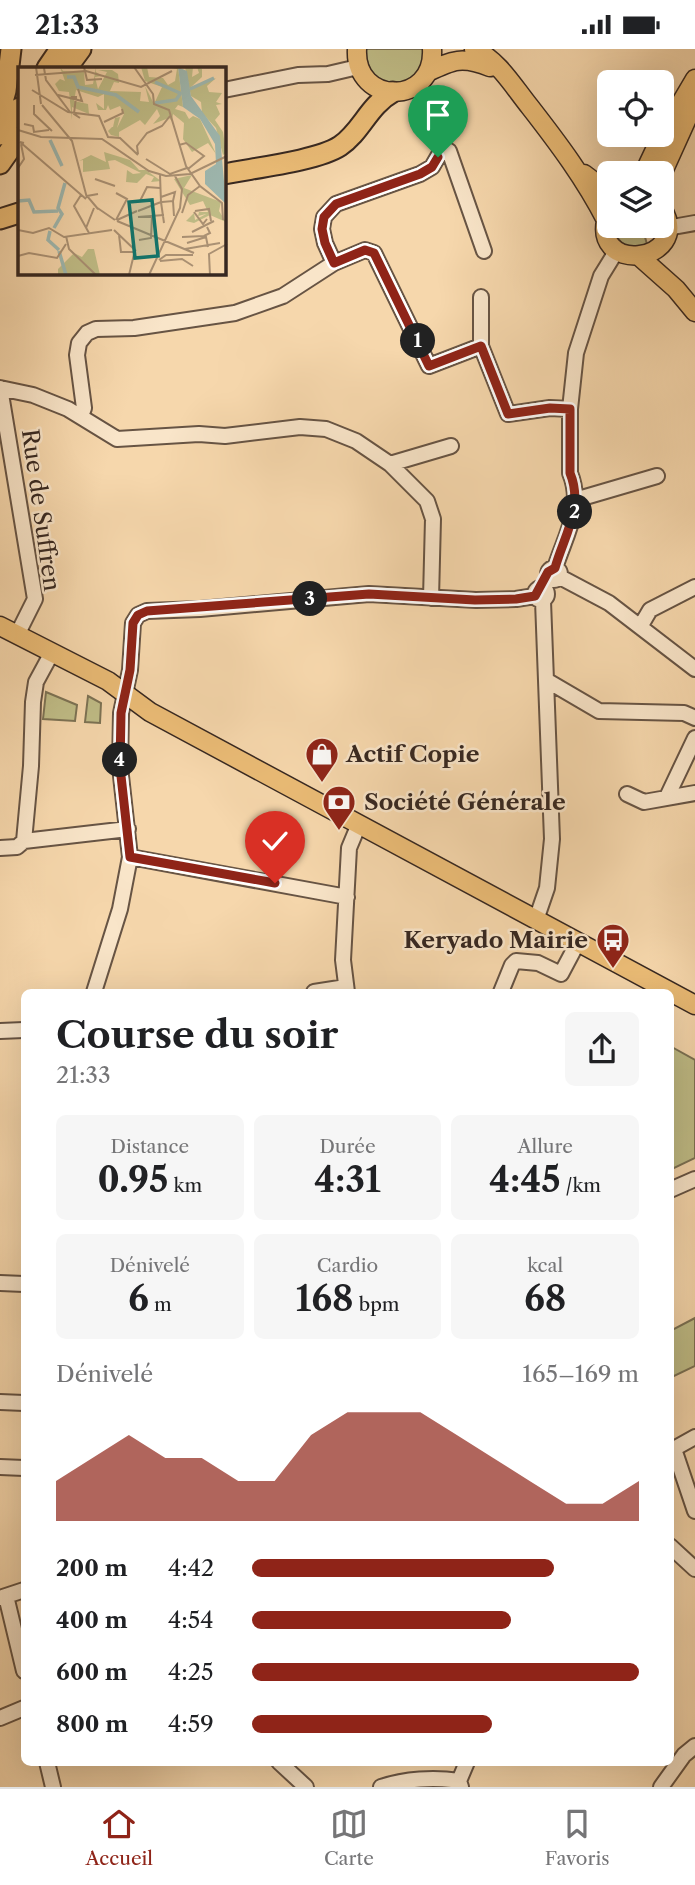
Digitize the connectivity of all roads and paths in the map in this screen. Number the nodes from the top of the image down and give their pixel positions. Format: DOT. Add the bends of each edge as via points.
graph roads {
  1 [pos="10,49"];
  2 [pos="60,49"];
  3 [pos="81,49"];
  4 [pos="432,49"];
  5 [pos="474,49"];
  6 [pos="357,58"];
  7 [pos="48,67"];
  8 [pos="68,67"];
  9 [pos="428,72"];
  10 [pos="508,78"];
  11 [pos="695,79"];
  12 [pos="415,86"];
  13 [pos="226,90"];
  14 [pos="393,92"];
  15 [pos="695,101"];
  16 [pos="18,109"];
  17 [pos="0,112"];
  18 [pos="0,135"];
  19 [pos="18,138"];
  20 [pos="443,148"];
  21 [pos="650,161"];
  22 [pos="668,161"];
  23 [pos="0,164"];
  24 [pos="576,167"];
  25 [pos="226,174"];
  26 [pos="597,184"];
  27 [pos="597,200"];
  28 [pos="18,213"];
  29 [pos="0,219"];
  30 [pos="695,223"];
  31 [pos="674,232"];
  32 [pos="608,238"];
  33 [pos="663,238"];
  34 [pos="664,238"];
  35 [pos="617,250"];
  36 [pos="484,251"];
  37 [pos="640,257"];
  38 [pos="334,263"];
  39 [pos="676,289"];
  40 [pos="481,297"];
  41 [pos="695,312"];
  42 [pos="481,346"];
  43 [pos="0,388"];
  44 [pos="570,409"];
  45 [pos="81,416"];
  46 [pos="451,446"];
  47 [pos="390,464"];
  48 [pos="657,476"];
  49 [pos="575,500"];
  50 [pos="555,574"];
  51 [pos="695,587"];
  52 [pos="540,595"];
  53 [pos="431,598"];
  54 [pos="0,626"];
  55 [pos="640,627"];
  56 [pos="17,635"];
  57 [pos="48,658"];
  58 [pos="695,669"];
  59 [pos="546,680"];
  60 [pos="123,698"];
  61 [pos="695,718"];
  62 [pos="695,737"];
  63 [pos="695,793"];
  64 [pos="627,794"];
  65 [pos="667,797"];
  66 [pos="359,824"];
  67 [pos="128,829"];
  68 [pos="24,841"];
  69 [pos="0,848"];
  70 [pos="130,857"];
  71 [pos="347,897"];
  72 [pos="536,920"];
  73 [pos="578,942"];
  74 [pos="95,989"];
  75 [pos="346,989"];
  76 [pos="502,989"];
  77 [pos="665,989"];
  78 [pos="674,994"];
  79 [pos="695,1005"];
  80 [pos="21,1030"];
  81 [pos="0,1031"];
  82 [pos="695,1179"];
  83 [pos="674,1188"];
  84 [pos="0,1283"];
  85 [pos="21,1284"];
  86 [pos="0,1402"];
  87 [pos="21,1403"];
  88 [pos="695,1437"];
  89 [pos="674,1449"];
  90 [pos="674,1455"];
  91 [pos="0,1467"];
  92 [pos="21,1468"];
  93 [pos="695,1511"];
  94 [pos="674,1550"];
  95 [pos="695,1569"];
  96 [pos="21,1591"];
  97 [pos="3,1597"];
  98 [pos="21,1660"];
  99 [pos="21,1709"];
  100 [pos="0,1718"];
  101 [pos="695,1746"];
  102 [pos="48,1766"];
  103 [pos="283,1766"];
  104 [pos="466,1766"];
  105 [pos="460,1784"];
  106 [pos="388,1786"];
  107 [pos="53,1787"];
  108 [pos="306,1787"];
  109 [pos="661,1787"];
  1 -- 17 [label="highway"];
  2 -- 7 [label="highway"];
  3 -- 8 [label="highway"];
  4 -- 9 [label="main road"];
  5 -- 10 [label="main road" via="494,61"];
  6 -- 13 [label="street" via="328,74 298,75"];
  6 -- 14 [label="main road" via="366,80"];
  9 -- 10 [label="main road" via="455,60 470,60"];
  9 -- 12 [label="main road"];
  10 -- 24 [label="main road"];
  11 -- 21 [label="main road"];
  12 -- 14 [label="main road"];
  12 -- 20 [label="street" via="435,114"];
  14 -- 25 [label="highway" via="374,105 353,135 324,154"];
  15 -- 22 [label="main road"];
  16 -- 18 [label="highway"];
  19 -- 23 [label="highway"];
  20 -- 36 [label="street" via="449,151"];
  20 -- 38 [label="street" via="432,167 420,174 336,204 324,217 322,229"];
  24 -- 26 [label="main road"];
  24 -- 27 [label="main road"];
  28 -- 29 [label="highway"];
  30 -- 31 [label="street"];
  32 -- 35 [label="main road"];
  33 -- 37 [label="main road" via="656,250"];
  34 -- 39 [label="main road"];
  35 -- 37 [label="main road"];
  35 -- 44 [label="street" via="601,276 581,332"];
  37 -- 39 [label="main road"];
  38 -- 42 [label="street" via="365,250 374,253 429,366"];
  38 -- 45 [label="street" via="284,296 235,313 87,333 77,355 84,408"];
  39 -- 41 [label="main road"];
  40 -- 42 [label="street"];
  42 -- 44 [label="street" via="508,414"];
  43 -- 45 [label="street" via="33,395"];
  43 -- 56 [label="street, Rue de Suffren" via="35,599"];
  44 -- 49 [label="street" via="570,473"];
  45 -- 47 [label="street" via="117,439 327,429 356,441"];
  46 -- 47 [label="street"];
  47 -- 53 [label="street" via="427,501 433,519"];
  48 -- 49 [label="street"];
  49 -- 50 [label="street"];
  50 -- 52 [label="street"];
  50 -- 55 [label="street" via="609,603"];
  51 -- 55 [label="street" via="650,610"];
  52 -- 53 [label="street"];
  52 -- 59 [label="street"];
  53 -- 60 [label="street" via="369,594 147,611 133,623"];
  54 -- 56 [label="main road"];
  55 -- 58 [label="street"];
  56 -- 57 [label="main road"];
  56 -- 60 [label="main road" via="108,681"];
  57 -- 60 [label="main road"];
  57 -- 68 [label="street" via="36,682 33,702"];
  59 -- 61 [label="street" via="599,711 684,713"];
  59 -- 72 [label="street" via="551,861"];
  60 -- 66 [label="main road"];
  60 -- 67 [label="street" via="120,767"];
  62 -- 65 [label="street"];
  63 -- 65 [label="street"];
  64 -- 65 [label="street" via="644,803"];
  66 -- 71 [label="street" via="349,848"];
  66 -- 72 [label="main road"];
  67 -- 68 [label="street"];
  67 -- 70 [label="street"];
  68 -- 69 [label="street" via="17,847"];
  70 -- 71 [label="street"];
  70 -- 74 [label="street" via="120,909"];
  71 -- 75 [label="street"];
  72 -- 73 [label="main road"];
  73 -- 76 [label="street" via="561,974 538,963 516,961"];
  73 -- 77 [label="main road"];
  78 -- 79 [label="main road"];
  80 -- 81 [label="street"];
  82 -- 83 [label="street"];
  84 -- 85 [label="street"];
  86 -- 87 [label="street"];
  88 -- 89 [label="street"];
  90 -- 93 [label="street"];
  91 -- 92 [label="street"];
  94 -- 95 [label="street"];
  96 -- 97 [label="street"];
  97 -- 98 [label="street"];
  99 -- 100 [label="street"];
  101 -- 109 [label="street"];
  102 -- 107 [label="street"];
  103 -- 108 [label="street"];
  104 -- 105 [label="street"];
  105 -- 106 [label="street" via="426,1779"];
}
